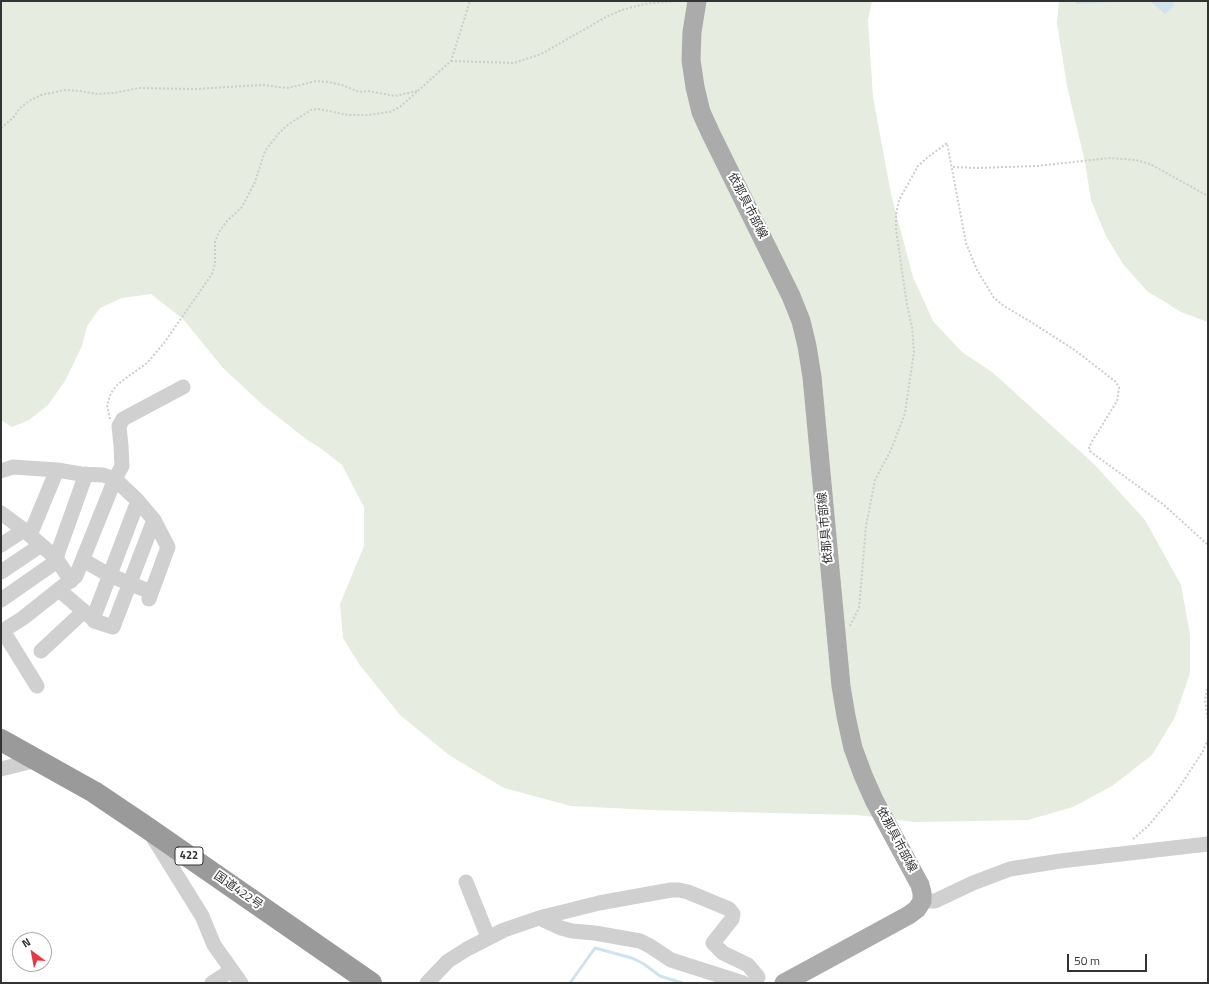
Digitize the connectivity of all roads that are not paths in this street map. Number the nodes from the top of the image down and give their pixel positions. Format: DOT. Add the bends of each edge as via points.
graph roads {
  1 [pos="697,1"];
  2 [pos="183,387"];
  3 [pos="1,470"];
  4 [pos="57,470"];
  5 [pos="86,474"];
  6 [pos="115,479"];
  7 [pos="138,501"];
  8 [pos="2,515"];
  9 [pos="154,520"];
  10 [pos="32,537"];
  11 [pos="1,545"];
  12 [pos="57,560"];
  13 [pos="83,560"];
  14 [pos="1,572"];
  15 [pos="109,575"];
  16 [pos="71,581"];
  17 [pos="130,584"];
  18 [pos="59,590"];
  19 [pos="1,600"];
  20 [pos="88,615"];
  21 [pos="2,631"];
  22 [pos="41,651"];
  23 [pos="36,686"];
  24 [pos="1,740"];
  25 [pos="37,760"];
  26 [pos="1,769"];
  27 [pos="146,826"];
  28 [pos="1208,844"];
  29 [pos="466,882"];
  30 [pos="922,901"];
  31 [pos="539,918"];
  32 [pos="488,937"];
  33 [pos="232,970"];
  34 [pos="212,983"];
  35 [pos="241,983"];
  36 [pos="371,983"];
  37 [pos="427,983"];
  38 [pos="743,983"];
  39 [pos="752,983"];
  40 [pos="784,983"];
  1 -- 30 [label="main road, 依那具市部線" via="691,60 701,112 791,296 807,346 841,686 853,748 874,800 920,886"];
  2 -- 6 [label="street" via="123,419 119,426 122,466"];
  3 -- 4 [label="street" via="13,467"];
  4 -- 5 [label="street"];
  4 -- 10 [label="street"];
  5 -- 6 [label="street" via="104,475"];
  5 -- 12 [label="street"];
  6 -- 7 [label="street"];
  6 -- 13 [label="street"];
  7 -- 9 [label="street"];
  7 -- 15 [label="street"];
  8 -- 10 [label="street"];
  9 -- 17 [label="street"];
  9 -- 17 [label="street" via="168,547 150,596"];
  10 -- 11 [label="street"];
  10 -- 12 [label="street"];
  10 -- 14 [label="street"];
  12 -- 16 [label="street"];
  12 -- 19 [label="street"];
  13 -- 15 [label="street"];
  13 -- 16 [label="street"];
  15 -- 17 [label="street"];
  15 -- 20 [label="street"];
  16 -- 18 [label="street"];
  17 -- 20 [label="street" via="113,627 94,621"];
  18 -- 20 [label="street"];
  18 -- 21 [label="street"];
  20 -- 22 [label="street"];
  21 -- 23 [label="street"];
  24 -- 25 [label="highway, 国道422号 / 422"];
  25 -- 26 [label="street"];
  25 -- 27 [label="highway, 国道422号 / 422" via="94,792"];
  27 -- 33 [label="street" via="202,916 214,945"];
  27 -- 36 [label="highway, 国道422号 / 422"];
  28 -- 30 [label="street" via="1010,869 973,883 935,902"];
  29 -- 32 [label="street"];
  30 -- 40 [label="main road" via="909,915"];
  31 -- 32 [label="street"];
  31 -- 38 [label="street" via="572,931 595,932 640,941 671,960"];
  31 -- 39 [label="street" via="599,903 671,890 688,892 733,914 713,944 723,953 748,966 758,978"];
  32 -- 37 [label="street" via="448,961"];
  33 -- 34 [label="street"];
  33 -- 35 [label="street"];
}
